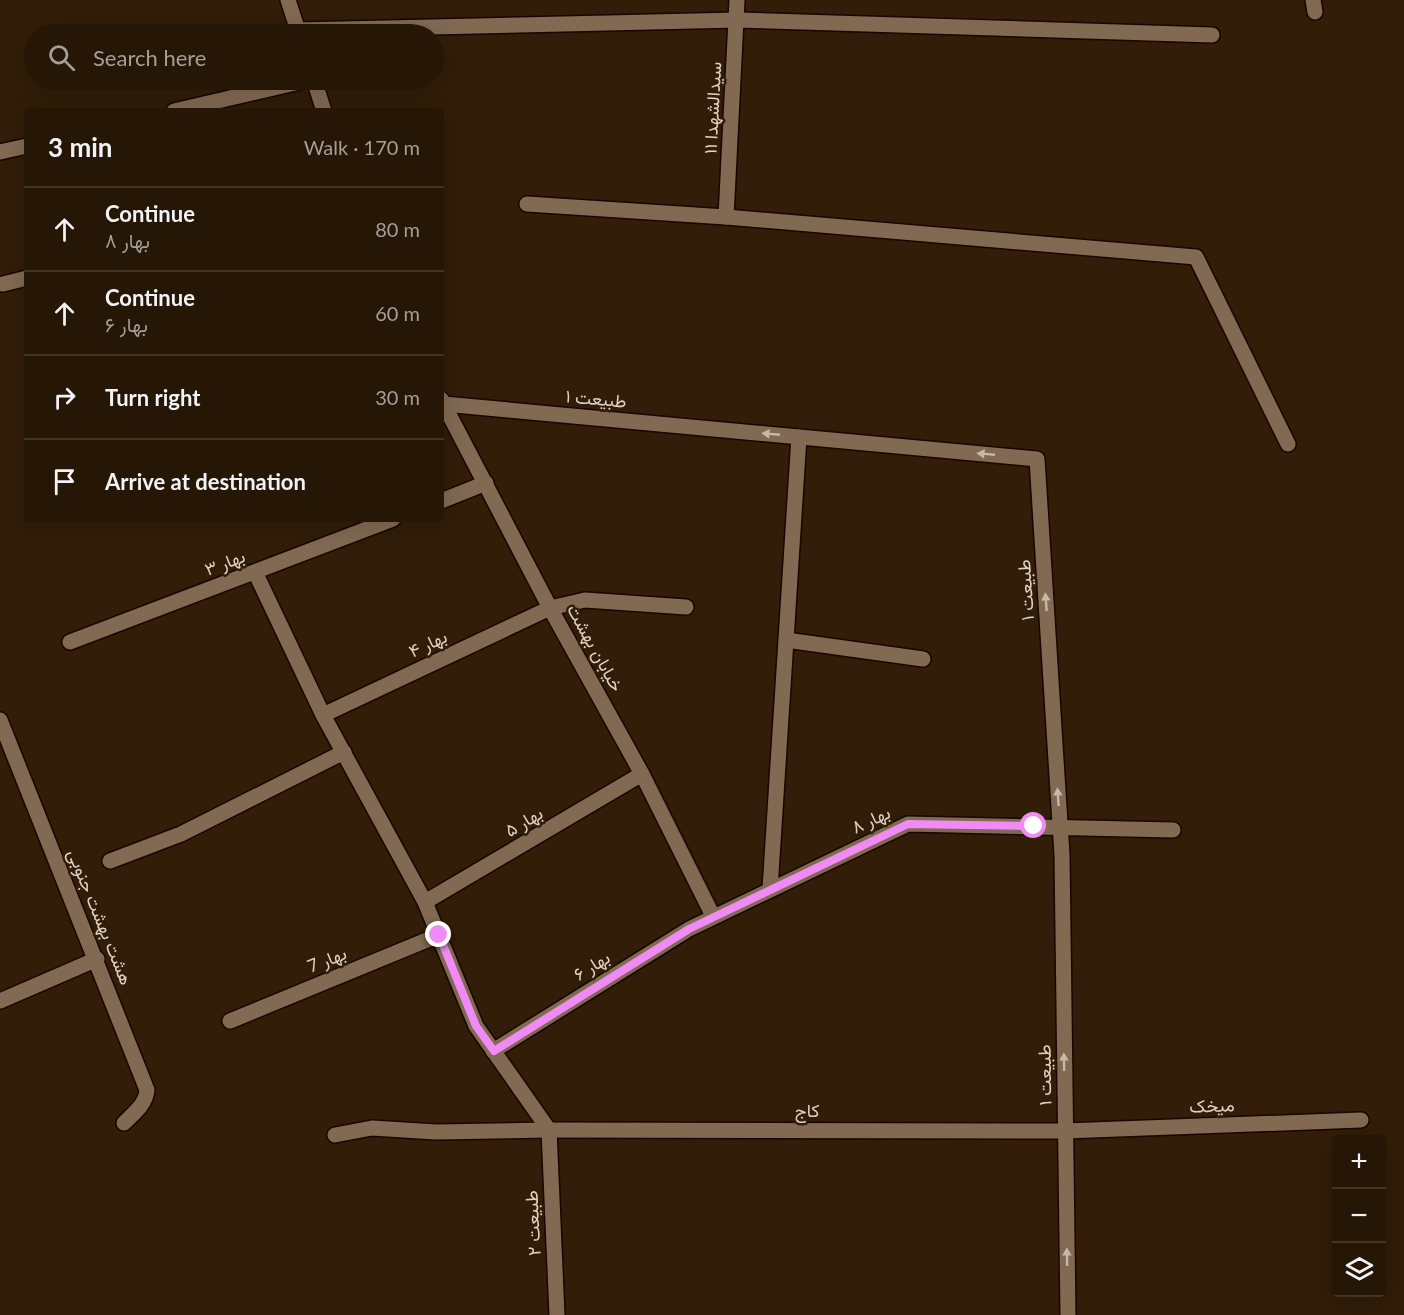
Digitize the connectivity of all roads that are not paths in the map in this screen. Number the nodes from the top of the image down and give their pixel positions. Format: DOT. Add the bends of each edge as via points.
graph roads {
  1 [pos="288,0"];
  2 [pos="737,0"];
  3 [pos="738,20"];
  4 [pos="296,24"];
  5 [pos="444,28"];
  6 [pos="1212,35"];
  7 [pos="265,90"];
  8 [pos="317,90"];
  9 [pos="187,108"];
  10 [pos="323,108"];
  11 [pos="24,147"];
  12 [pos="0,152"];
  13 [pos="527,204"];
  14 [pos="726,218"];
  15 [pos="24,279"];
  16 [pos="3,284"];
  17 [pos="444,402"];
  18 [pos="444,406"];
  19 [pos="799,437"];
  20 [pos="1288,444"];
  21 [pos="486,483"];
  22 [pos="444,500"];
  23 [pos="385,522"];
  24 [pos="255,572"];
  25 [pos="686,607"];
  26 [pos="550,608"];
  27 [pos="786,640"];
  28 [pos="70,642"];
  29 [pos="923,659"];
  30 [pos="323,715"];
  31 [pos="1,723"];
  32 [pos="344,752"];
  33 [pos="642,774"];
  34 [pos="1060,827"];
  35 [pos="1173,830"];
  36 [pos="110,861"];
  37 [pos="770,889"];
  38 [pos="425,902"];
  39 [pos="713,916"];
  40 [pos="439,935"];
  41 [pos="97,959"];
  42 [pos="0,1001"];
  43 [pos="230,1021"];
  44 [pos="494,1051"];
  45 [pos="1362,1120"];
  46 [pos="124,1123"];
  47 [pos="549,1130"];
  48 [pos="1065,1131"];
  49 [pos="335,1135"];
  50 [pos="557,1315"];
  51 [pos="1068,1315"];
  1 -- 4 [label="street"];
  2 -- 3 [label="street, سیدالشهدا ۱۱"];
  3 -- 5 [label="street"];
  3 -- 6 [label="street"];
  3 -- 14 [label="street, سیدالشهدا ۱۱"];
  7 -- 9 [label="street"];
  8 -- 10 [label="street"];
  11 -- 12 [label="street"];
  13 -- 14 [label="street"];
  14 -- 20 [label="street" via="1196,257"];
  15 -- 16 [label="street"];
  19 -- 17 [label="street, طبیعت ۱, one-way"];
  18 -- 21 [label="street, خیابان بهشت"];
  19 -- 27 [label="street"];
  34 -- 19 [label="street, طبیعت ۱, one-way" via="1037,459"];
  21 -- 22 [label="street"];
  21 -- 26 [label="street, خیابان بهشت"];
  23 -- 24 [label="street, بهار ۳"];
  24 -- 28 [label="street, بهار ۳"];
  24 -- 30 [label="street"];
  25 -- 26 [label="street, بهار ۴" via="585,600"];
  26 -- 30 [label="street, بهار ۴"];
  26 -- 33 [label="street, خیابان بهشت"];
  27 -- 29 [label="street"];
  27 -- 37 [label="street"];
  30 -- 32 [label="street"];
  31 -- 41 [label="street, هشت بهشت جنوبی"];
  32 -- 36 [label="street" via="181,834"];
  32 -- 38 [label="street"];
  33 -- 38 [label="street, بهار ۵"];
  33 -- 39 [label="street, خیابان بهشت"];
  34 -- 35 [label="street, بهار ۸"];
  34 -- 37 [label="street, بهار ۸" via="908,824"];
  48 -- 34 [label="street, طبیعت ۱, one-way"];
  37 -- 39 [label="street, بهار ۸"];
  38 -- 40 [label="street"];
  39 -- 44 [label="street, بهار ۶"];
  40 -- 43 [label="street, بهار 7"];
  40 -- 44 [label="street" via="476,1026"];
  41 -- 42 [label="street"];
  41 -- 46 [label="street, هشت بهشت جنوبی" via="147,1090 142,1105"];
  44 -- 47 [label="street"];
  45 -- 48 [label="street, میخک"];
  47 -- 48 [label="street, کاج"];
  47 -- 49 [label="street, کاج" via="436,1132 372,1128"];
  47 -- 50 [label="street, طبیعت ۲"];
  51 -- 48 [label="street, طبیعت ۱, one-way"];
}
